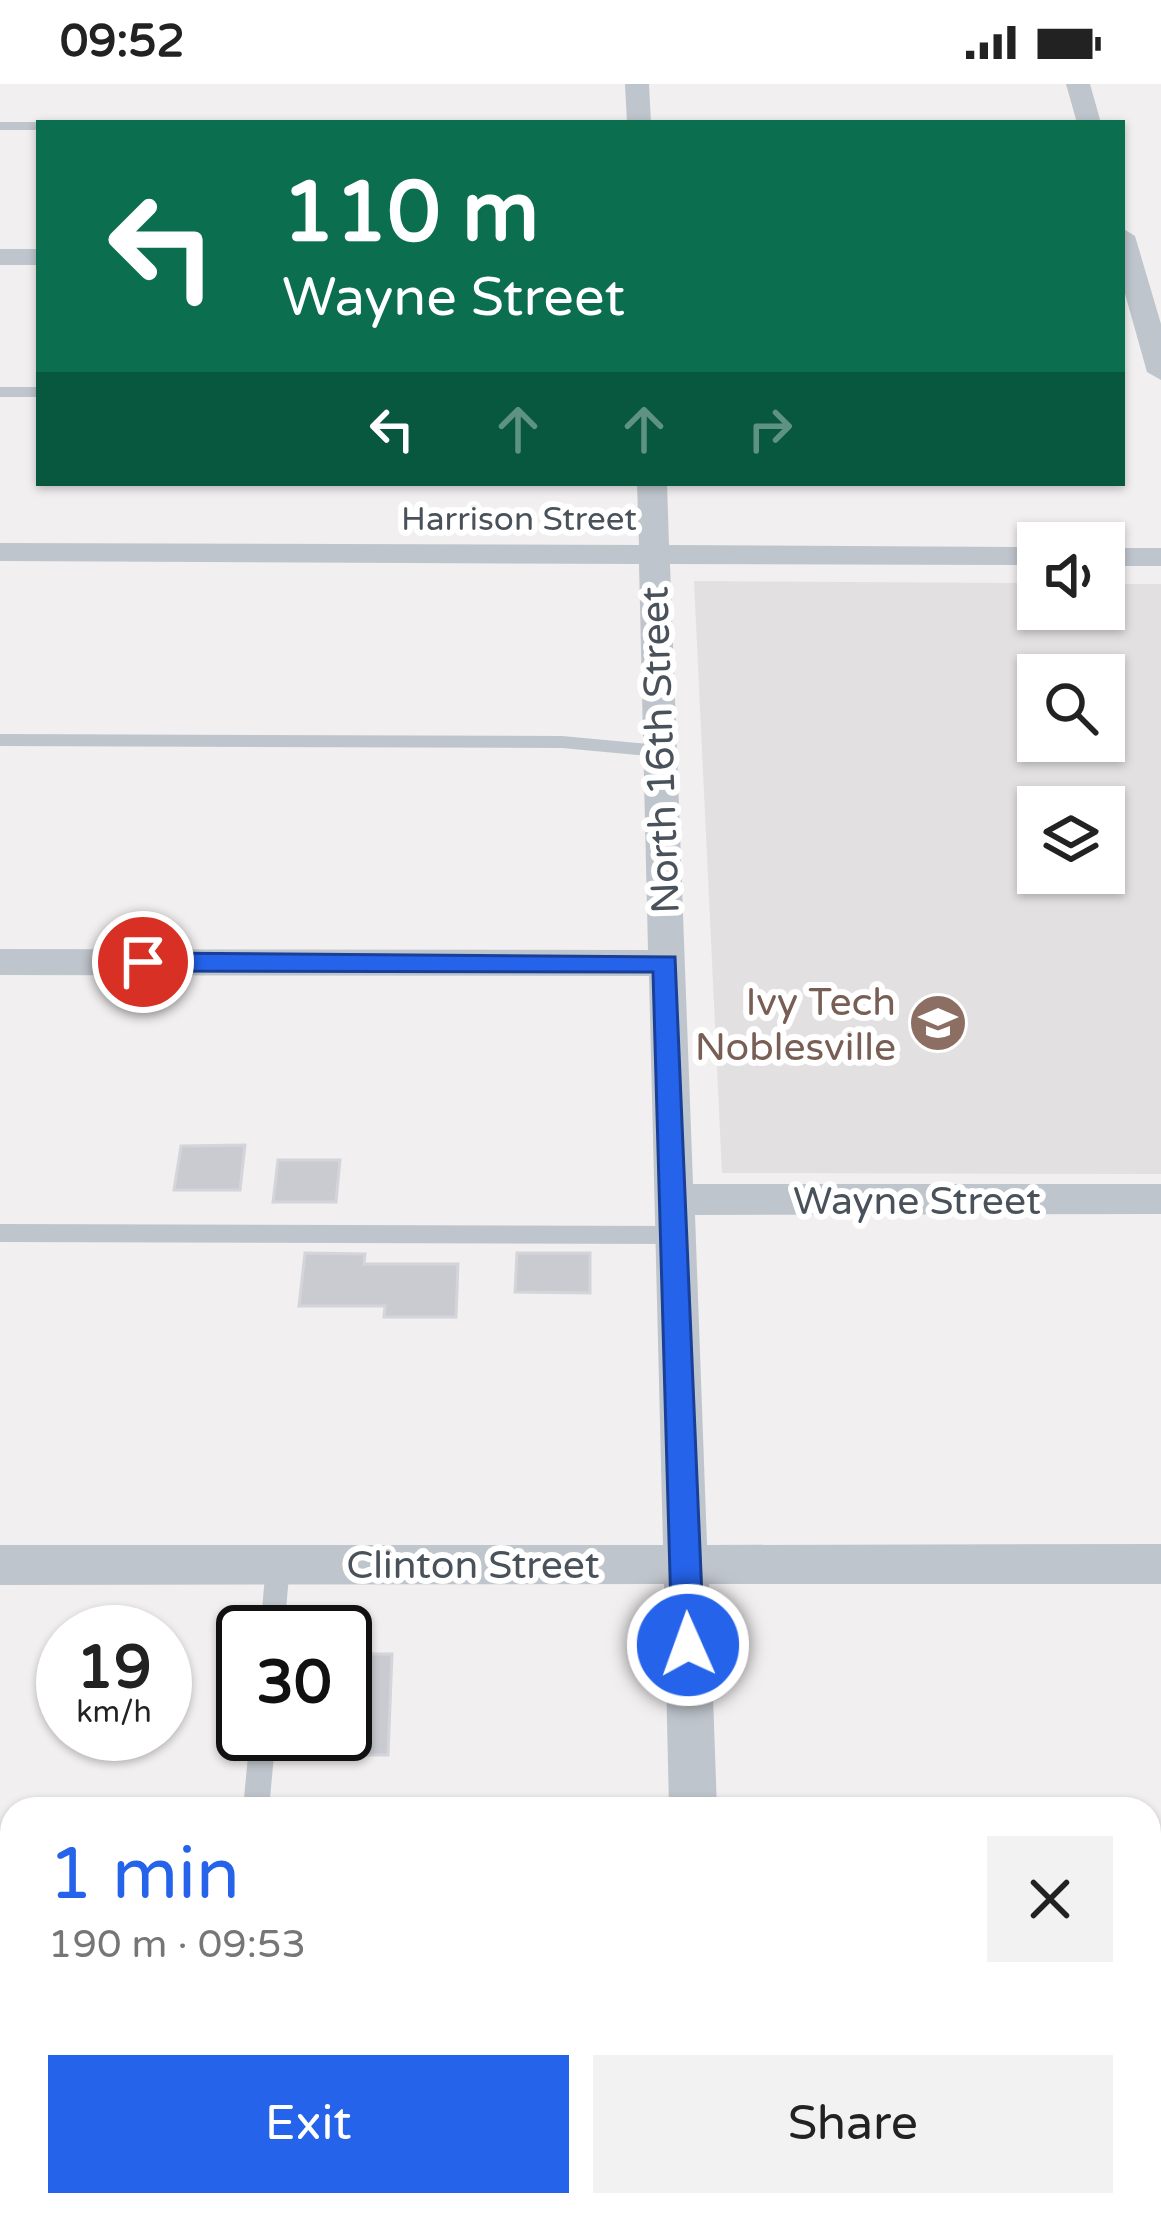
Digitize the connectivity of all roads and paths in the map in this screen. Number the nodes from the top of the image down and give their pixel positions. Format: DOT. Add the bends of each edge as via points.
graph roads {
  1 [pos="637,84"];
  2 [pos="1078,84"];
  3 [pos="639,120"];
  4 [pos="1088,120"];
  5 [pos="0,126"];
  6 [pos="36,127"];
  7 [pos="1125,246"];
  8 [pos="0,257"];
  9 [pos="36,257"];
  10 [pos="1161,372"];
  11 [pos="0,392"];
  12 [pos="36,392"];
  13 [pos="652,486"];
  14 [pos="0,552"];
  15 [pos="653,555"];
  16 [pos="1017,556"];
  17 [pos="1125,556"];
  18 [pos="1161,557"];
  19 [pos="0,740"];
  20 [pos="659,752"];
  21 [pos="0,962"];
  22 [pos="666,963"];
  23 [pos="1161,1199"];
  24 [pos="673,1218"];
  25 [pos="0,1233"];
  26 [pos="686,1563"];
  27 [pos="278,1564"];
  28 [pos="1161,1564"];
  29 [pos="0,1565"];
  30 [pos="274,1605"];
  31 [pos="260,1761"];
  32 [pos="257,1797"];
  33 [pos="693,1797"];
  1 -- 3 [label="street"];
  2 -- 4 [label="street"];
  5 -- 6 [label="lane"];
  7 -- 10 [label="street"];
  8 -- 9 [label="street"];
  11 -- 12 [label="lane"];
  13 -- 15 [label="street, North 16th Street"];
  14 -- 15 [label="street, Harrison Street"];
  15 -- 16 [label="street, Harrison Street"];
  15 -- 20 [label="street, North 16th Street"];
  17 -- 18 [label="street"];
  19 -- 20 [label="lane" via="562,742"];
  20 -- 22 [label="street, North 16th Street"];
  21 -- 22 [label="street"];
  22 -- 24 [label="street, North 16th Street"];
  23 -- 24 [label="street, Wayne Street"];
  24 -- 25 [label="lane"];
  24 -- 26 [label="street, North 16th Street"];
  26 -- 27 [label="street, Clinton Street"];
  26 -- 28 [label="street, Clinton Street"];
  26 -- 33 [label="street, North 16th Street"];
  27 -- 29 [label="street, Clinton Street"];
  27 -- 30 [label="lane"];
  31 -- 32 [label="lane"];
}
